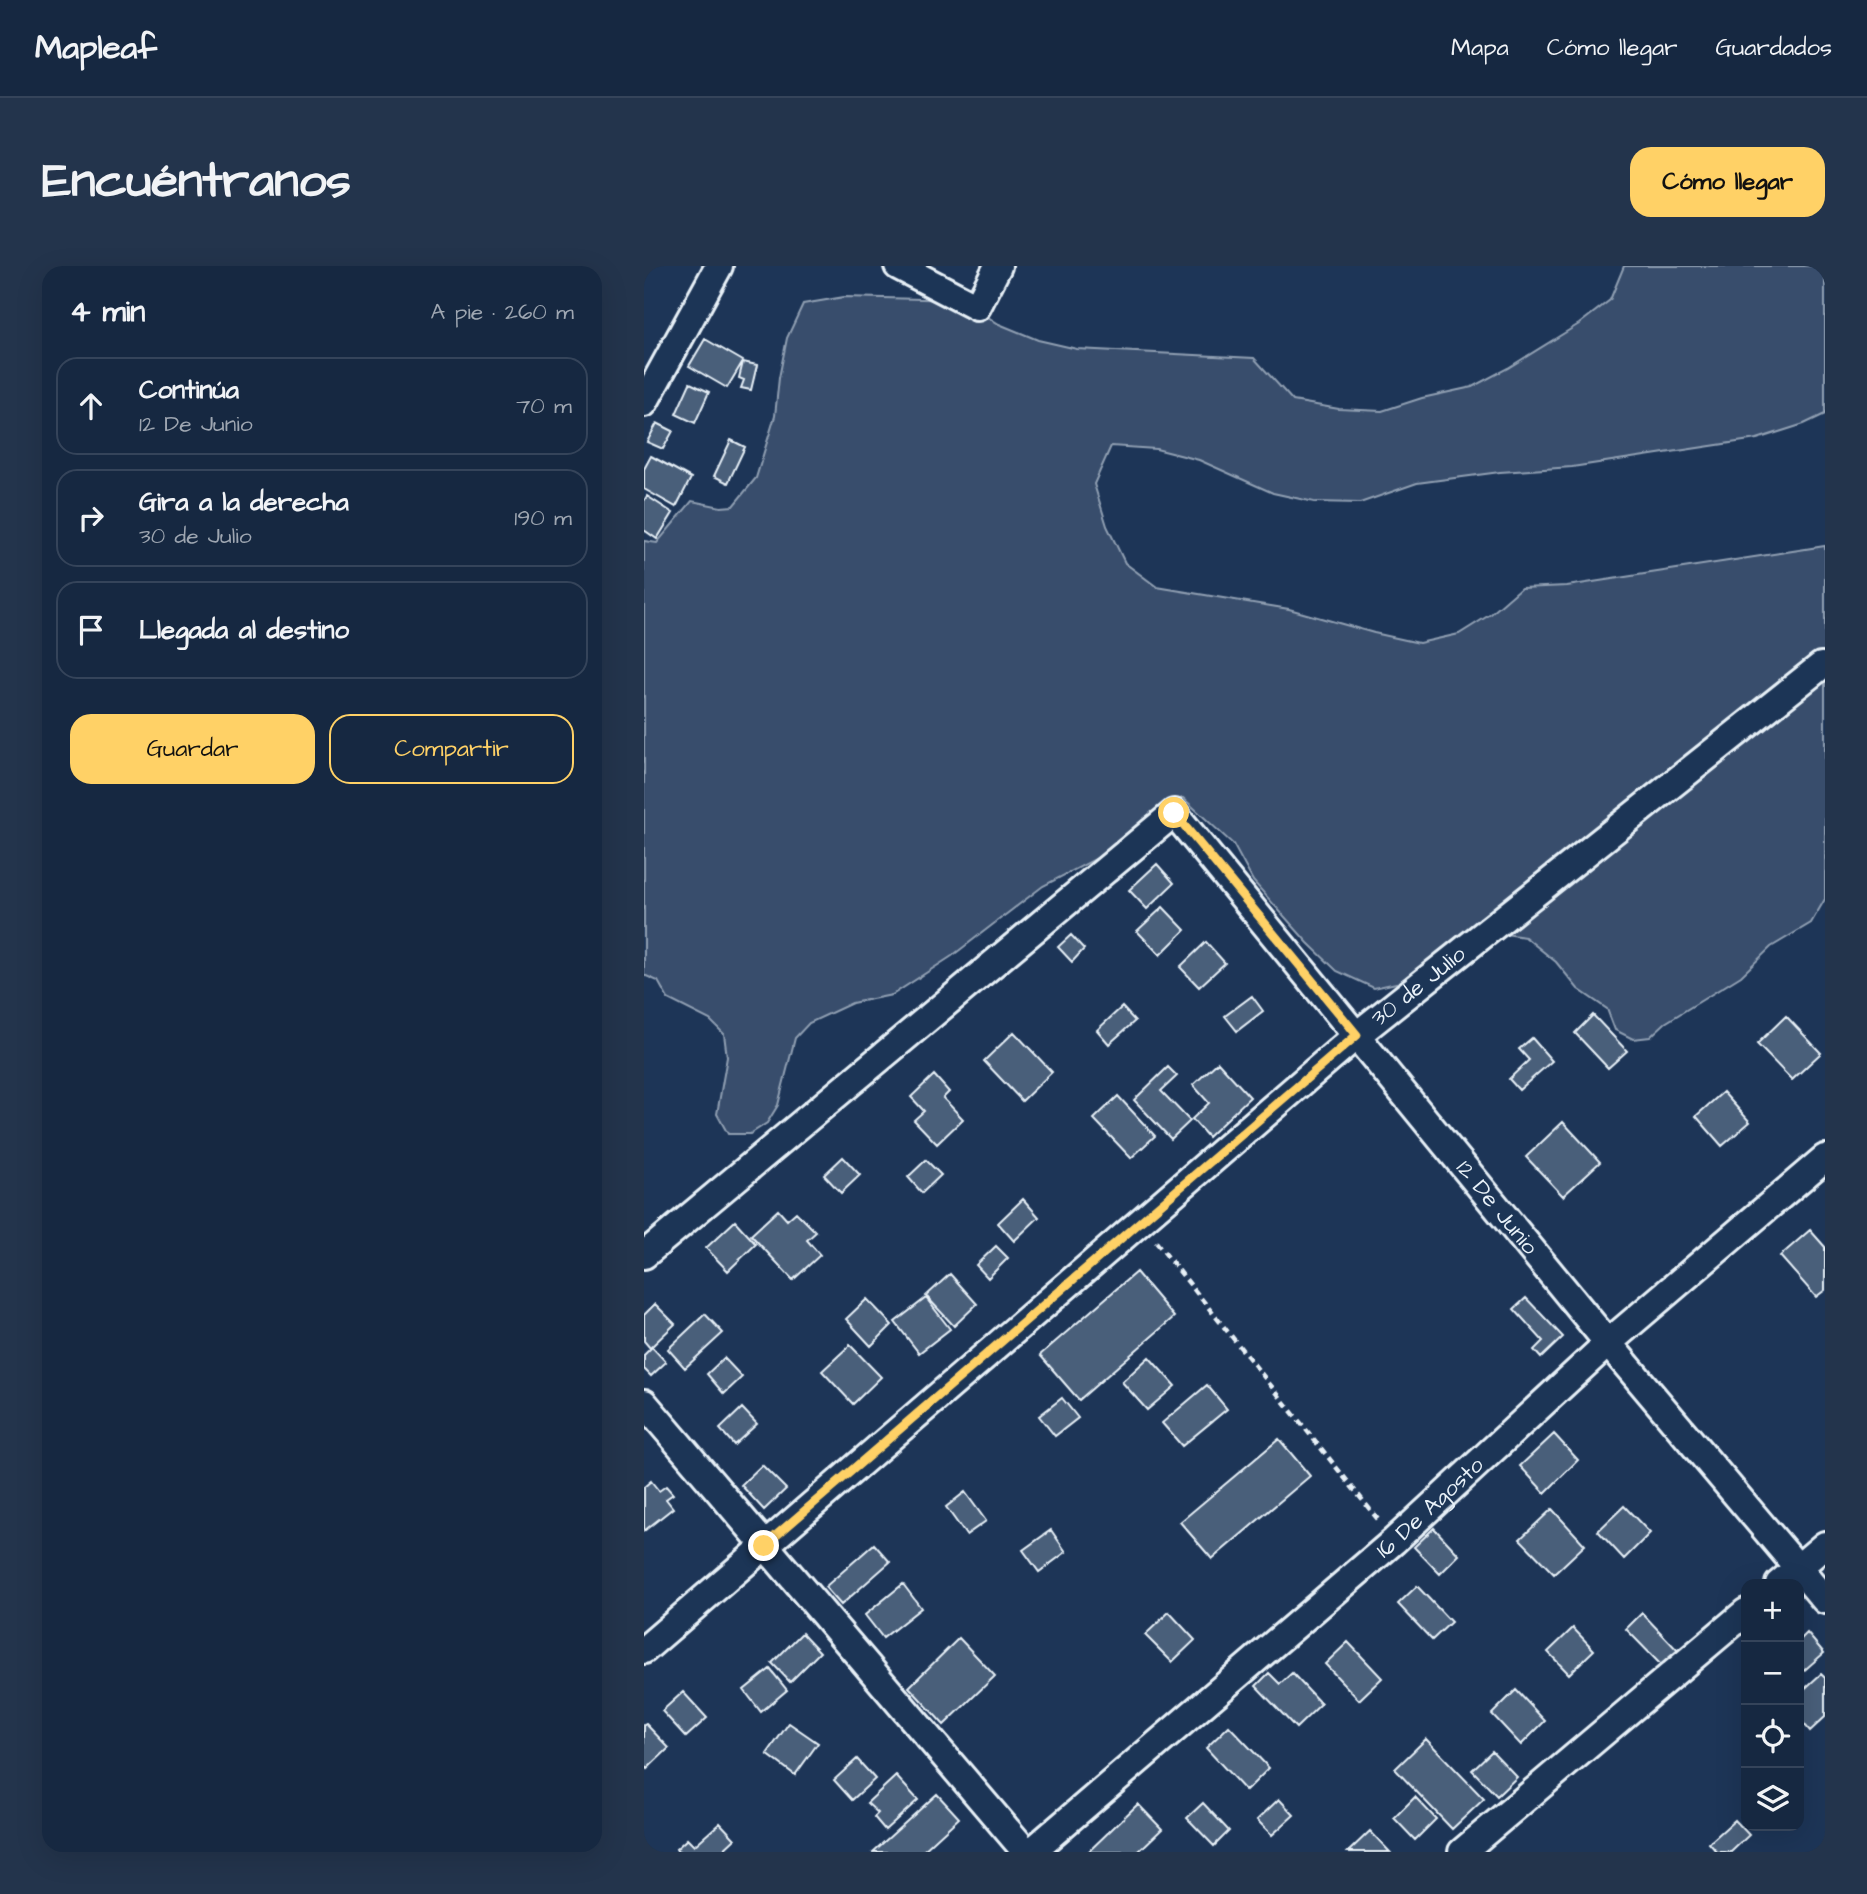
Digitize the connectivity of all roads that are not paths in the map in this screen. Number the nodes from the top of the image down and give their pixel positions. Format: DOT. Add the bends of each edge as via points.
graph roads {
  1 [pos="719,266"];
  2 [pos="898,266"];
  3 [pos="998,266"];
  4 [pos="644,403"];
  5 [pos="1821,666"];
  6 [pos="1357,1035"];
  7 [pos="1825,1158"];
  8 [pos="644,1255"];
  9 [pos="1608,1343"];
  10 [pos="644,1404"];
  11 [pos="1825,1545"];
  12 [pos="764,1546"];
  13 [pos="1788,1576"];
  14 [pos="1825,1600"];
  15 [pos="1741,1616"];
  16 [pos="644,1650"];
  17 [pos="1029,1852"];
  18 [pos="1462,1852"];
  1 -- 4 [label="street"];
  2 -- 3 [label="street" via="977,307"];
  5 -- 6 [label="street, 30 de Julio"];
  6 -- 8 [label="street, 12 De Junio" via="1174,813"];
  6 -- 9 [label="street, 12 De Junio"];
  6 -- 12 [label="street, 30 de Julio"];
  7 -- 9 [label="street, 16 De Agosto"];
  9 -- 13 [label="street, 12 De Junio"];
  9 -- 17 [label="street, 16 De Agosto" via="1394,1541"];
  10 -- 12 [label="street"];
  11 -- 13 [label="street"];
  12 -- 16 [label="street, 30 de Julio"];
  12 -- 17 [label="street"];
  13 -- 14 [label="street, 12 De Junio"];
  15 -- 18 [label="street"];
}
